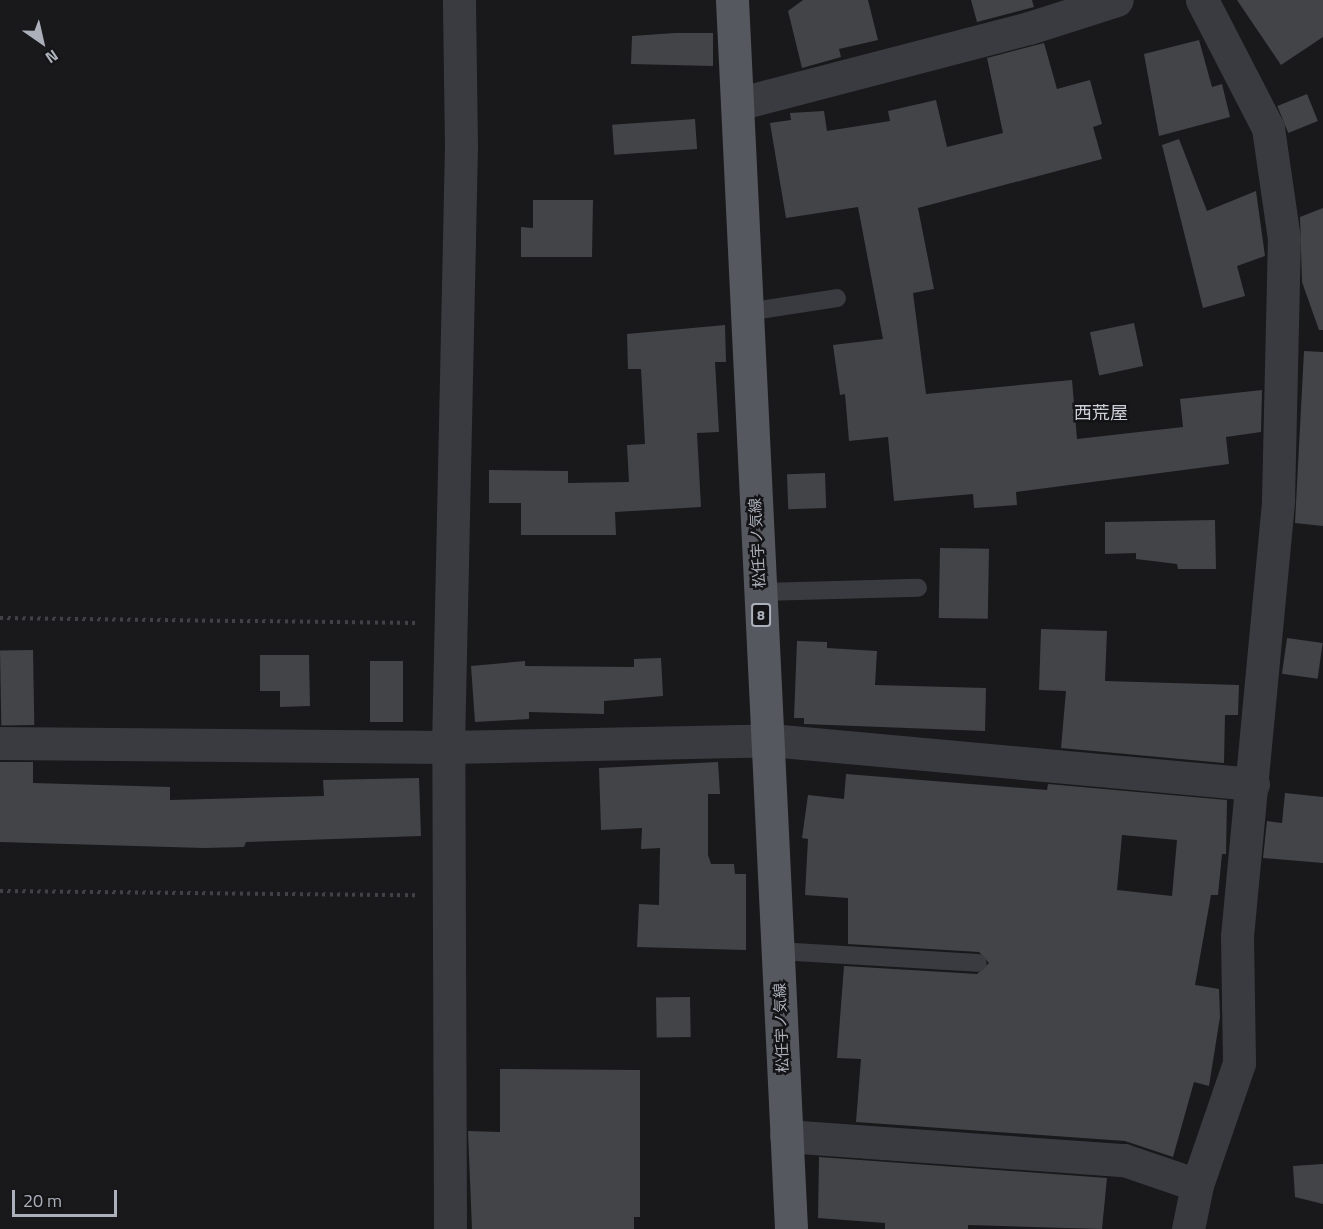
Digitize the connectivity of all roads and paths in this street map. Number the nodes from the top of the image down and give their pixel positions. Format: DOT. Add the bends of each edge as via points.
graph roads {
  1 [pos="459,0"];
  2 [pos="732,0"];
  3 [pos="1117,0"];
  4 [pos="1202,0"];
  5 [pos="737,104"];
  6 [pos="837,298"];
  7 [pos="747,312"];
  8 [pos="918,588"];
  9 [pos="760,592"];
  10 [pos="0,618"];
  11 [pos="451,623"];
  12 [pos="770,740"];
  13 [pos="0,743"];
  14 [pos="448,747"];
  15 [pos="1253,784"];
  16 [pos="0,891"];
  17 [pos="448,895"];
  18 [pos="778,951"];
  19 [pos="978,963"];
  20 [pos="786,1136"];
  21 [pos="1197,1185"];
  22 [pos="450,1229"];
  23 [pos="791,1229"];
  24 [pos="1188,1229"];
  1 -- 11 [label="street" via="461,159"];
  2 -- 5 [label="main road, 松任宇ノ気線 / 8"];
  3 -- 5 [label="street" via="1017,31"];
  4 -- 15 [label="street" via="1268,128 1284,239 1278,500"];
  5 -- 7 [label="main road, 松任宇ノ気線 / 8"];
  6 -- 7 [label="lane"];
  7 -- 9 [label="main road, 松任宇ノ気線 / 8"];
  8 -- 9 [label="lane"];
  9 -- 12 [label="main road, 松任宇ノ気線 / 8"];
  10 -- 11 [label="path"];
  11 -- 14 [label="street"];
  12 -- 14 [label="street"];
  12 -- 15 [label="street"];
  12 -- 18 [label="main road, 松任宇ノ気線 / 8"];
  13 -- 14 [label="street"];
  14 -- 17 [label="street"];
  15 -- 21 [label="street" via="1237,936 1239,1063"];
  16 -- 17 [label="path"];
  17 -- 22 [label="street"];
  18 -- 19 [label="lane"];
  18 -- 20 [label="main road, 松任宇ノ気線 / 8"];
  20 -- 21 [label="street" via="1124,1160"];
  20 -- 23 [label="main road, 松任宇ノ気線 / 8"];
  21 -- 24 [label="street"];
}
